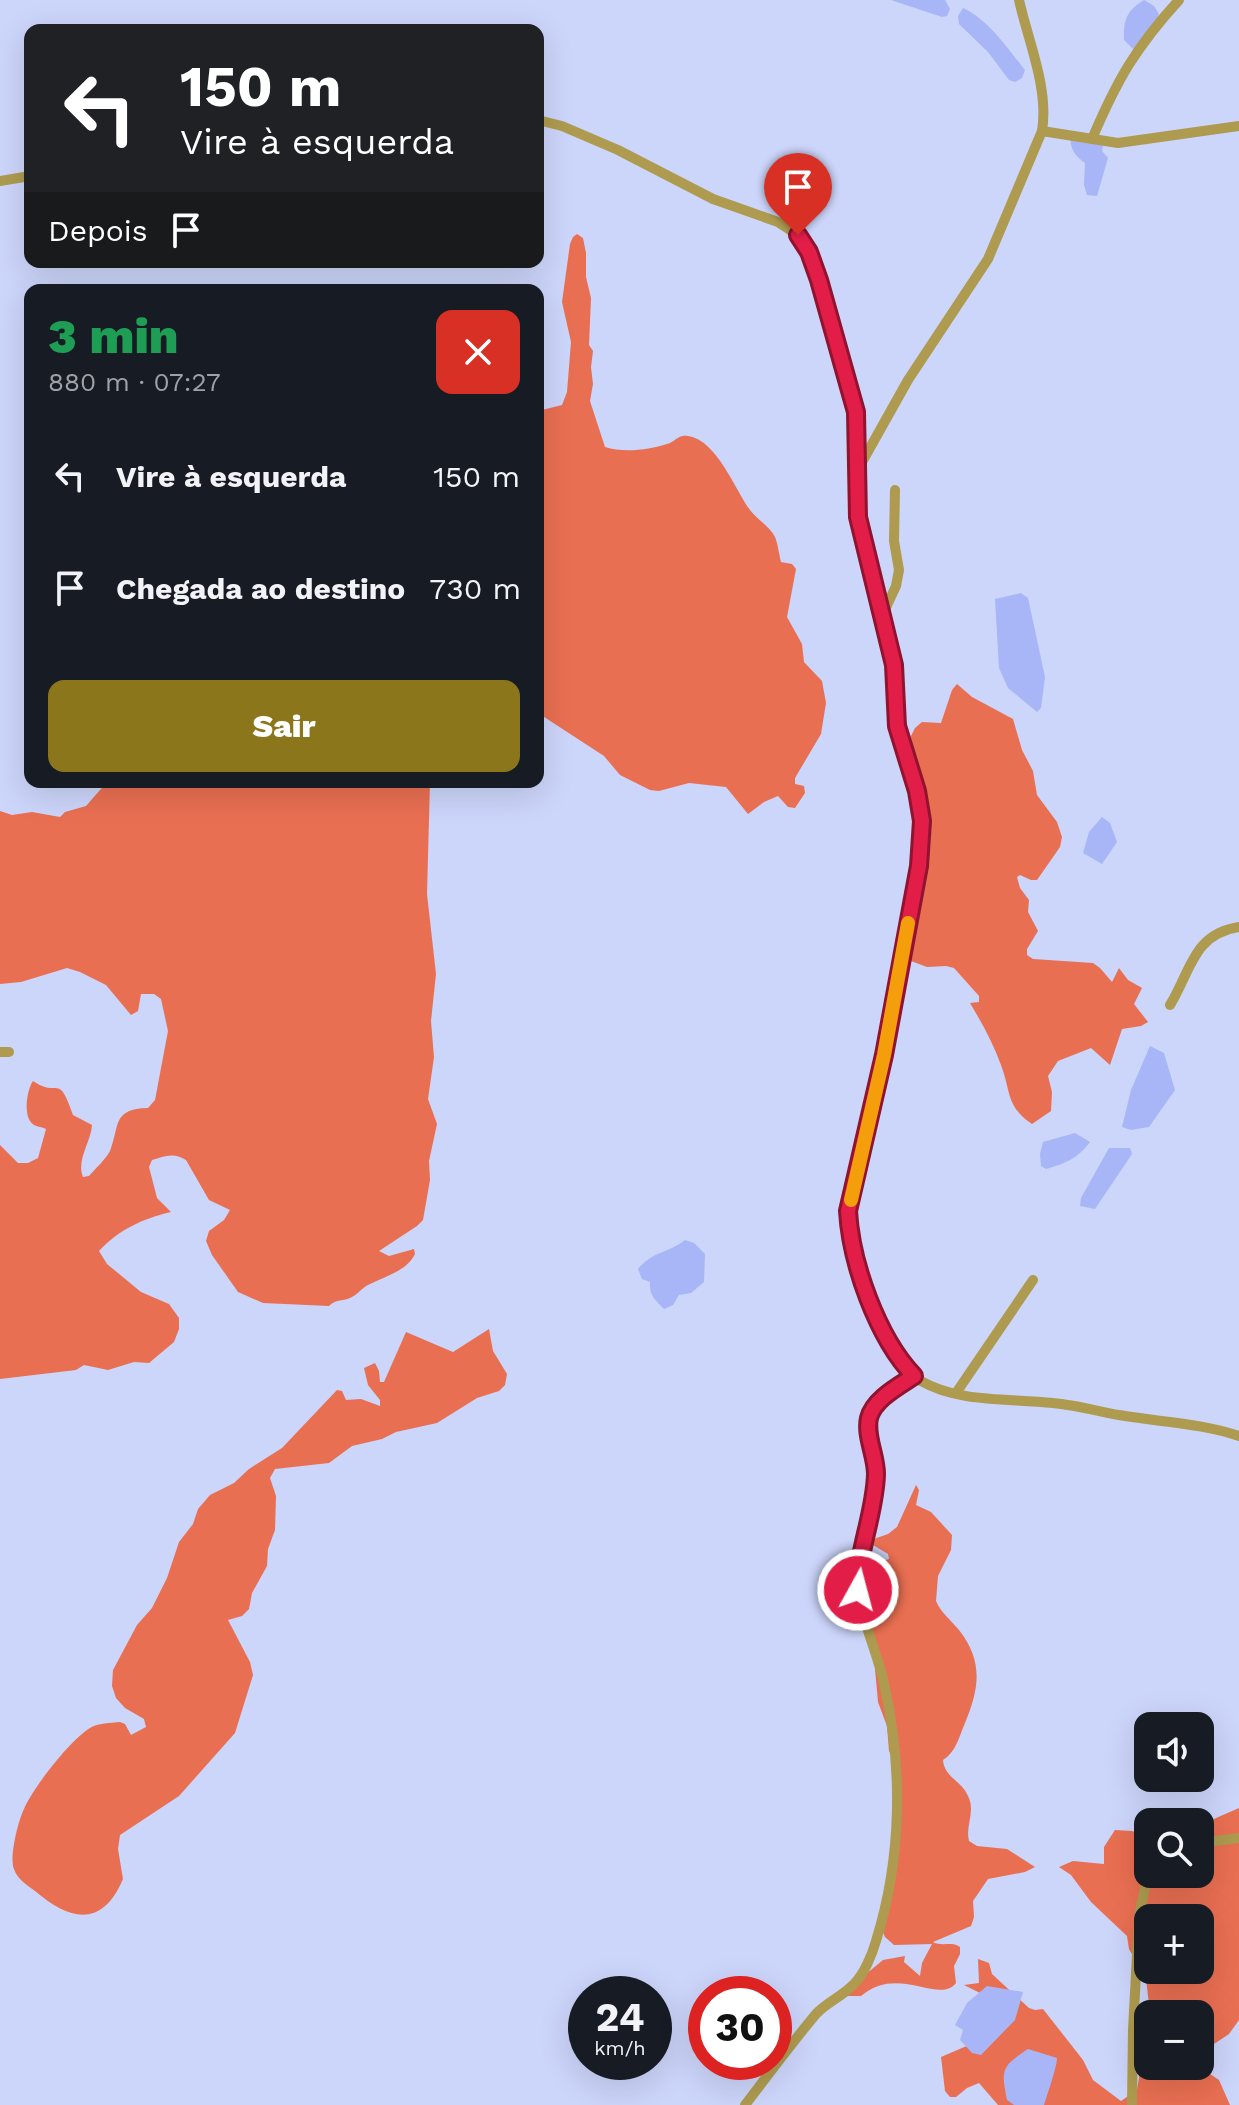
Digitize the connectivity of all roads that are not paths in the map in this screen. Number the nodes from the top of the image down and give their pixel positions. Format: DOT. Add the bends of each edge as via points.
graph roads {
  1 [pos="1019,0"];
  2 [pos="1179,0"];
  3 [pos="544,122"];
  4 [pos="1239,126"];
  5 [pos="1042,131"];
  6 [pos="1092,139"];
  7 [pos="24,177"];
  8 [pos="0,181"];
  9 [pos="855,475"];
  10 [pos="895,490"];
  11 [pos="883,614"];
  12 [pos="1239,927"];
  13 [pos="1170,1005"];
  14 [pos="1033,1280"];
  15 [pos="914,1376"];
  16 [pos="956,1393"];
  17 [pos="1239,1436"];
  18 [pos="1239,1838"];
  19 [pos="1214,1841"];
  20 [pos="1145,1888"];
  21 [pos="745,2105"];
  22 [pos="1132,2105"];
  1 -- 5 [label="street" via="1039,83"];
  2 -- 6 [label="street" via="1124,70"];
  3 -- 9 [label="street" via="618,150 798,235 819,280 856,412"];
  4 -- 6 [label="street" via="1118,143"];
  5 -- 6 [label="street"];
  5 -- 9 [label="street" via="988,259 908,380"];
  7 -- 8 [label="street"];
  9 -- 11 [label="street" via="861,532"];
  10 -- 11 [label="street" via="899,570"];
  11 -- 15 [label="street" via="894,665 897,726 922,821 919,866 886,1040 848,1211 849,1236 881,1326"];
  12 -- 13 [label="street" via="1203,942"];
  14 -- 16 [label="street"];
  15 -- 16 [label="street"];
  15 -- 21 [label="street" via="888,1394 869,1418 876,1472 858,1570 858,1590 890,1709 895,1755 897,1816 876,1943 854,1984 819,2011"];
  16 -- 17 [label="street" via="1056,1403"];
  18 -- 19 [label="street"];
  20 -- 22 [label="street" via="1139,1917"];
}
